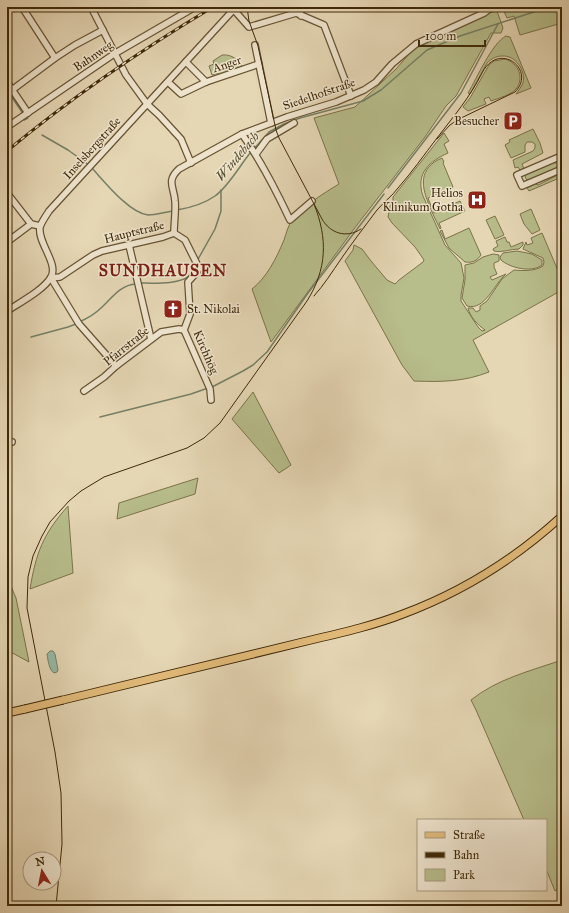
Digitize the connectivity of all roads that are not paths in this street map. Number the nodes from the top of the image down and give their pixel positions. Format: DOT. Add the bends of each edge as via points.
graph roads {
  1 [pos="22,7"];
  2 [pos="91,7"];
  3 [pos="195,7"];
  4 [pos="298,7"];
  5 [pos="492,7"];
  6 [pos="235,8"];
  7 [pos="301,16"];
  8 [pos="103,30"];
  9 [pos="255,45"];
  10 [pos="114,54"];
  11 [pos="55,58"];
  12 [pos="186,62"];
  13 [pos="260,69"];
  14 [pos="7,82"];
  15 [pos="168,82"];
  16 [pos="206,82"];
  17 [pos="12,90"];
  18 [pos="351,96"];
  19 [pos="147,104"];
  20 [pos="28,113"];
  21 [pos="271,123"];
  22 [pos="294,123"];
  23 [pos="7,127"];
  24 [pos="242,134"];
  25 [pos="254,151"];
  26 [pos="561,161"];
  27 [pos="191,163"];
  28 [pos="562,169"];
  29 [pos="7,193"];
  30 [pos="312,201"];
  31 [pos="31,224"];
  32 [pos="40,226"];
  33 [pos="174,233"];
  34 [pos="7,242"];
  35 [pos="129,245"];
  36 [pos="51,278"];
  37 [pos="7,311"];
  38 [pos="184,330"];
  39 [pos="151,340"];
  40 [pos="116,366"];
  41 [pos="84,391"];
  42 [pos="211,400"];
  43 [pos="562,516"];
  44 [pos="7,713"];
  1 -- 11 [label="street"];
  2 -- 8 [label="street"];
  3 -- 10 [label="street, Bahnweg"];
  4 -- 7 [label="street"];
  5 -- 18 [label="street, Siedelhofstraße" via="416,44 369,87"];
  6 -- 7 [label="street" via="249,28 296,13"];
  6 -- 12 [label="street, Inselsbergstraße"];
  7 -- 18 [label="street" via="324,25"];
  8 -- 10 [label="street"];
  8 -- 11 [label="street"];
  9 -- 13 [label="street, Anger"];
  10 -- 19 [label="street"];
  10 -- 20 [label="street, Bahnweg"];
  11 -- 17 [label="street"];
  12 -- 15 [label="street, Inselsbergstraße"];
  12 -- 16 [label="street, Anger"];
  13 -- 16 [label="street, Anger"];
  13 -- 21 [label="street, Siedelhofstraße"];
  14 -- 17 [label="street"];
  15 -- 16 [label="street, Anger" via="181,94"];
  15 -- 19 [label="street, Inselsbergstraße"];
  17 -- 20 [label="street"];
  18 -- 21 [label="street, Siedelhofstraße"];
  19 -- 27 [label="street" via="181,139"];
  19 -- 32 [label="street, Inselsbergstraße" via="49,211"];
  20 -- 23 [label="street, Bahnweg"];
  21 -- 24 [label="street, Siedelhofstraße"];
  22 -- 25 [label="street, Siedelhofstraße" via="267,139"];
  24 -- 25 [label="street"];
  24 -- 27 [label="street, Siedelhofstraße"];
  25 -- 30 [label="street" via="290,220"];
  26 -- 28 [label="street" via="517,175 522,186"];
  27 -- 33 [label="street, Hauptstraße" via="179,169 171,183 175,201"];
  29 -- 31 [label="street"];
  31 -- 32 [label="street"];
  31 -- 34 [label="street"];
  32 -- 36 [label="street" via="52,269"];
  33 -- 35 [label="street, Hauptstraße"];
  33 -- 38 [label="street, Kirchhög" via="185,240 199,268 188,282 190,314"];
  35 -- 36 [label="street, Hauptstraße" via="102,251 60,277"];
  35 -- 39 [label="street"];
  36 -- 37 [label="street"];
  36 -- 40 [label="street" via="78,323"];
  38 -- 39 [label="street, Pfarrstraße" via="161,332"];
  38 -- 42 [label="street, Kirchhög" via="209,387"];
  39 -- 40 [label="street, Pfarrstraße"];
  40 -- 41 [label="street, Pfarrstraße"];
  43 -- 44 [label="main road, bridge" via="529,545 484,576 435,601 402,614 316,639"];
}
